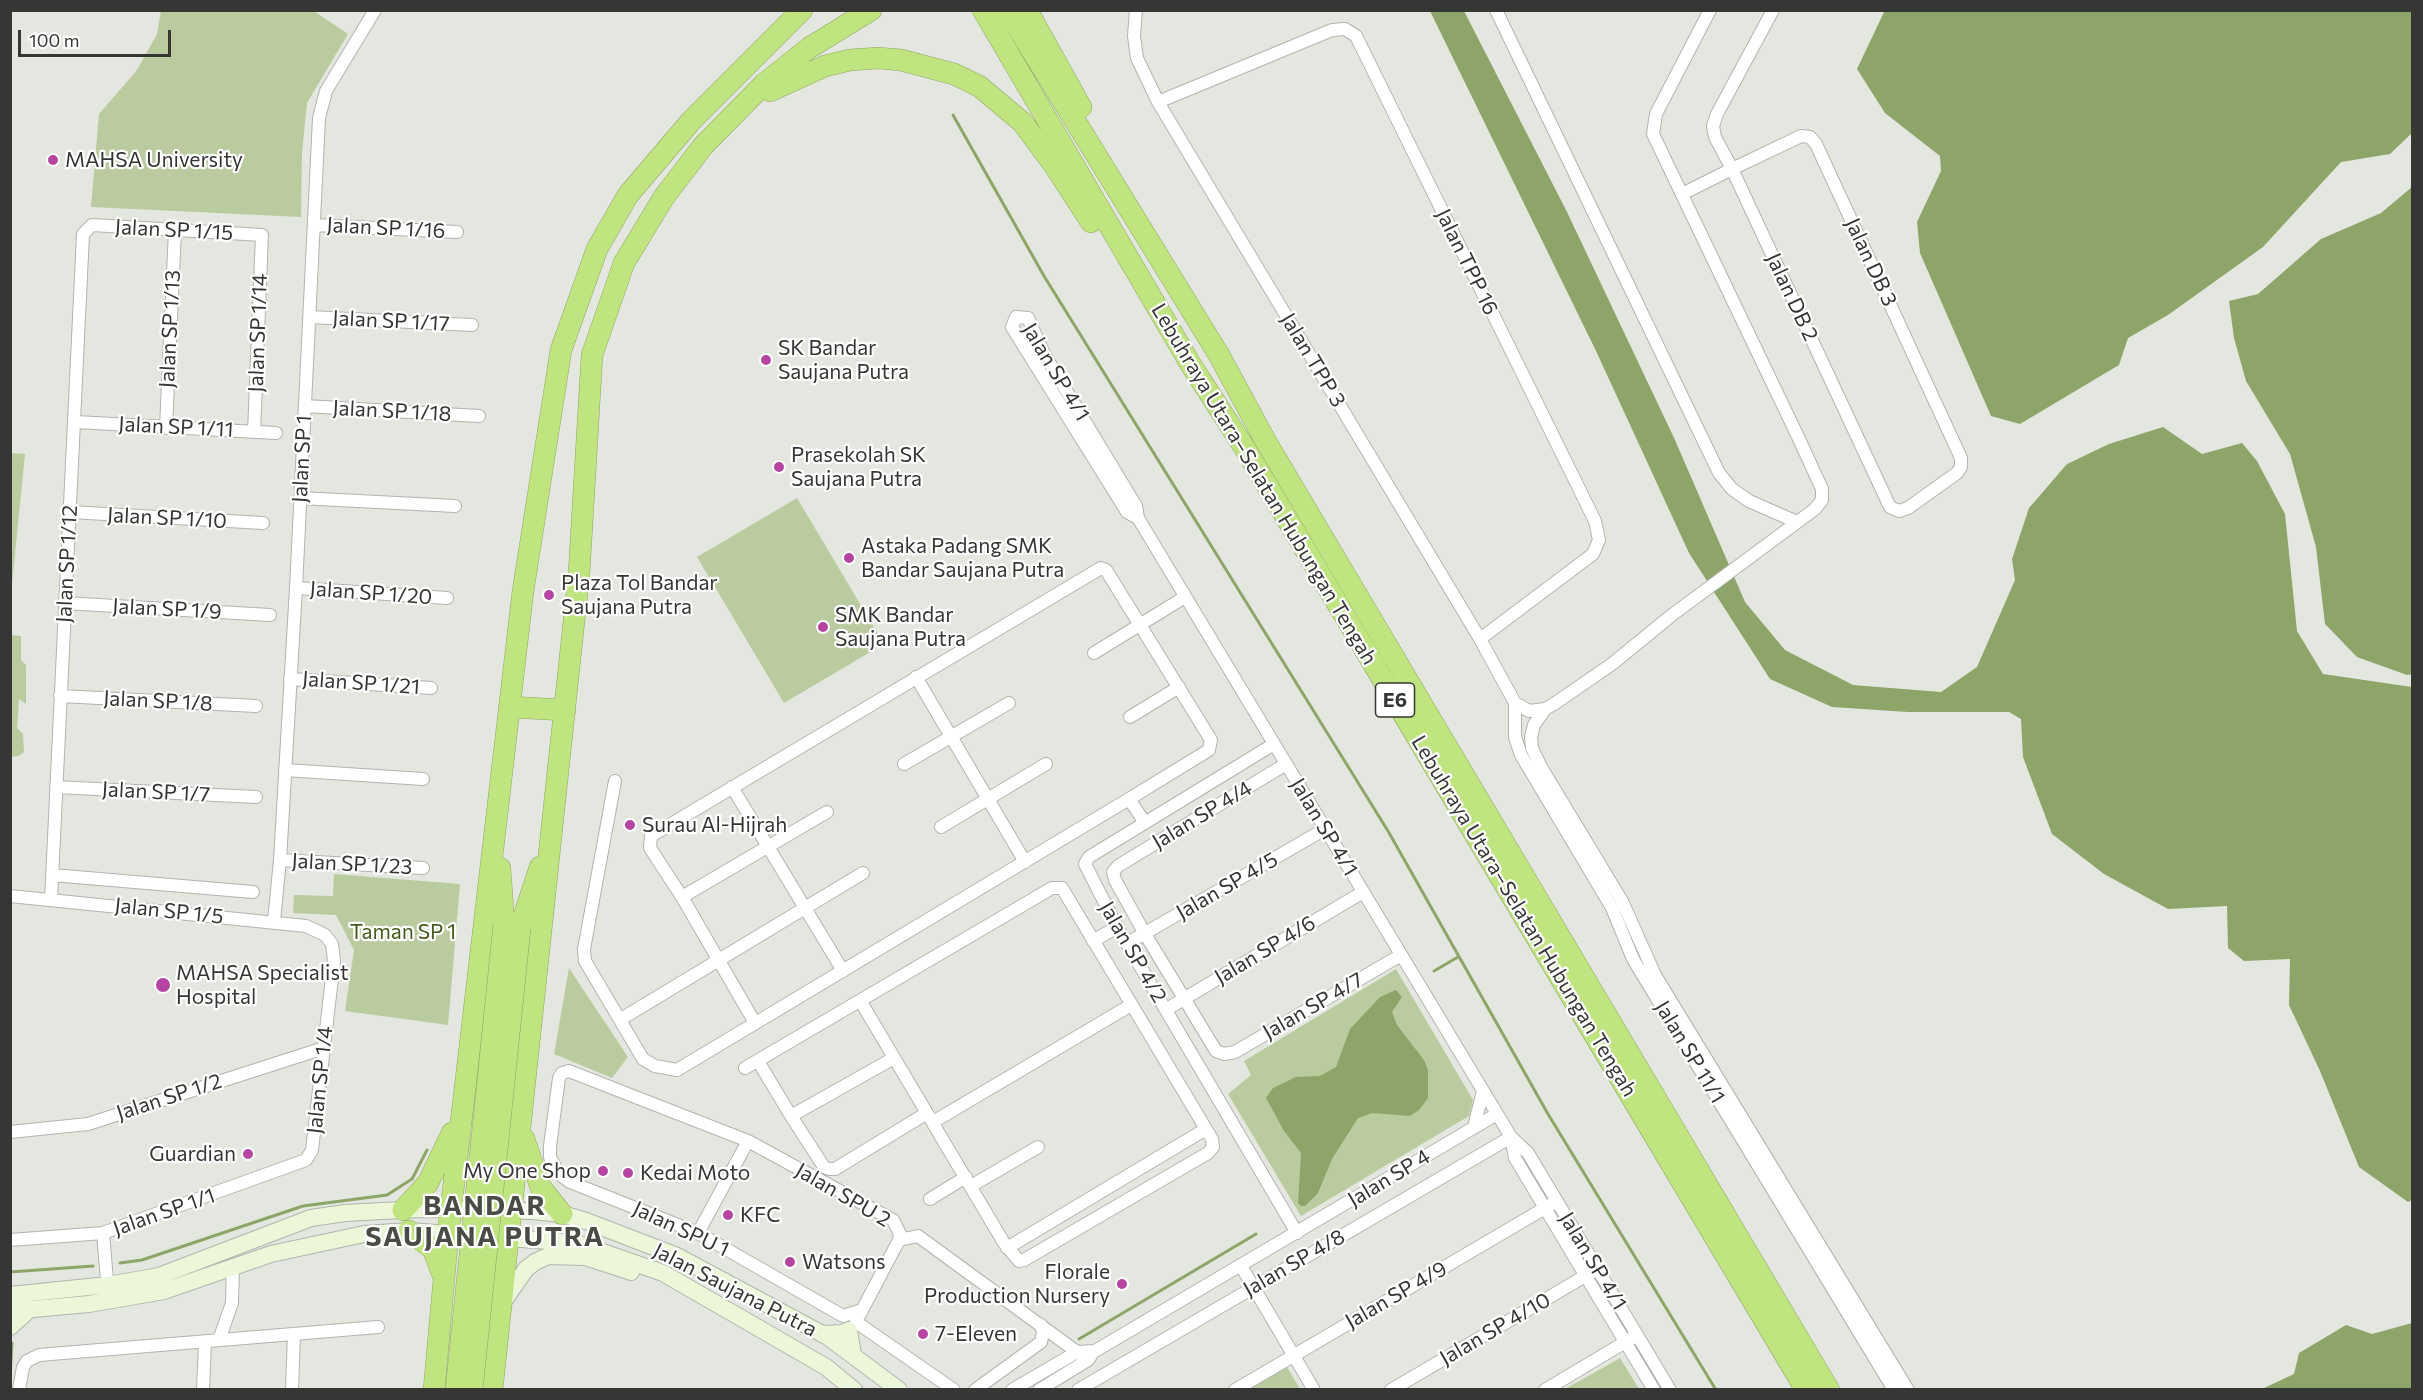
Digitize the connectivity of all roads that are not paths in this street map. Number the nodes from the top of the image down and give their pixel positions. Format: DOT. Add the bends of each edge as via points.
graph roads {
  1 [pos="375,10"];
  2 [pos="802,10"];
  3 [pos="846,10"];
  4 [pos="871,10"];
  5 [pos="983,10"];
  6 [pos="1007,10"];
  7 [pos="1028,10"];
  8 [pos="1136,10"];
  9 [pos="1496,10"];
  10 [pos="1710,10"];
  11 [pos="1773,10"];
  12 [pos="732,80"];
  13 [pos="1158,102"];
  14 [pos="739,107"];
  15 [pos="1732,169"];
  16 [pos="1682,194"];
  17 [pos="314,225"];
  18 [pos="87,229"];
  19 [pos="175,230"];
  20 [pos="458,232"];
  21 [pos="262,235"];
  22 [pos="310,317"];
  23 [pos="472,325"];
  24 [pos="1219,355"];
  25 [pos="1191,365"];
  26 [pos="305,406"];
  27 [pos="479,416"];
  28 [pos="76,422"];
  29 [pos="166,428"];
  30 [pos="254,432"];
  31 [pos="276,433"];
  32 [pos="1961,467"];
  33 [pos="300,498"];
  34 [pos="455,506"];
  35 [pos="70,512"];
  36 [pos="1138,518"];
  37 [pos="1797,522"];
  38 [pos="263,523"];
  39 [pos="296,588"];
  40 [pos="1185,597"];
  41 [pos="447,598"];
  42 [pos="64,603"];
  43 [pos="270,615"];
  44 [pos="1140,624"];
  45 [pos="1480,639"];
  46 [pos="1094,653"];
  47 [pos="916,677"];
  48 [pos="290,679"];
  49 [pos="1179,687"];
  50 [pos="431,688"];
  51 [pos="60,696"];
  52 [pos="1009,703"];
  53 [pos="1515,703"];
  54 [pos="256,706"];
  55 [pos="510,707"];
  56 [pos="1545,709"];
  57 [pos="566,710"];
  58 [pos="1130,717"];
  59 [pos="951,736"];
  60 [pos="1274,744"];
  61 [pos="904,764"];
  62 [pos="1046,764"];
  63 [pos="1286,764"];
  64 [pos="285,770"];
  65 [pos="423,778"];
  66 [pos="615,781"];
  67 [pos="56,787"];
  68 [pos="732,787"];
  69 [pos="256,798"];
  70 [pos="988,799"];
  71 [pos="1129,800"];
  72 [pos="826,812"];
  73 [pos="496,820"];
  74 [pos="1145,823"];
  75 [pos="553,826"];
  76 [pos="941,827"];
  77 [pos="1325,829"];
  78 [pos="768,847"];
  79 [pos="280,860"];
  80 [pos="1025,862"];
  81 [pos="423,868"];
  82 [pos="863,873"];
  83 [pos="52,875"];
  84 [pos="254,892"];
  85 [pos="1363,892"];
  86 [pos="10,896"];
  87 [pos="682,897"];
  88 [pos="51,900"];
  89 [pos="806,909"];
  90 [pos="274,921"];
  91 [pos="512,926"];
  92 [pos="1118,927"];
  93 [pos="1145,934"];
  94 [pos="326,935"];
  95 [pos="1093,941"];
  96 [pos="1128,943"];
  97 [pos="1401,955"];
  98 [pos="719,961"];
  99 [pos="843,971"];
  100 [pos="1184,999"];
  101 [pos="861,1002"];
  102 [pos="1131,1005"];
  103 [pos="1167,1009"];
  104 [pos="621,1019"];
  105 [pos="755,1023"];
  106 [pos="324,1048"];
  107 [pos="894,1058"];
  108 [pos="758,1061"];
  109 [pos="745,1068"];
  110 [pos="562,1073"];
  111 [pos="1482,1091"];
  112 [pos="462,1105"];
  113 [pos="1497,1114"];
  114 [pos="791,1116"];
  115 [pos="930,1117"];
  116 [pos="1474,1127"];
  117 [pos="521,1130"];
  118 [pos="1206,1130"];
  119 [pos="10,1132"];
  120 [pos="1510,1137"];
  121 [pos="748,1141"];
  122 [pos="1038,1147"];
  123 [pos="310,1155"];
  124 [pos="968,1181"];
  125 [pos="930,1199"];
  126 [pos="1557,1201"];
  127 [pos="1545,1207"];
  128 [pos="451,1209"];
  129 [pos="513,1209"];
  130 [pos="403,1210"];
  131 [pos="562,1214"];
  132 [pos="409,1231"];
  133 [pos="103,1233"];
  134 [pos="698,1233"];
  135 [pos="1297,1233"];
  136 [pos="448,1234"];
  137 [pos="509,1239"];
  138 [pos="10,1240"];
  139 [pos="899,1240"];
  140 [pos="1007,1248"];
  141 [pos="233,1266"];
  142 [pos="1241,1266"];
  143 [pos="1598,1269"];
  144 [pos="1586,1276"];
  145 [pos="443,1277"];
  146 [pos="689,1287"];
  147 [pos="1252,1287"];
  148 [pos="109,1293"];
  149 [pos="10,1295"];
  150 [pos="503,1302"];
  151 [pos="31,1309"];
  152 [pos="10,1311"];
  153 [pos="850,1324"];
  154 [pos="1041,1325"];
  155 [pos="10,1327"];
  156 [pos="378,1327"];
  157 [pos="294,1334"];
  158 [pos="822,1334"];
  159 [pos="1638,1334"];
  160 [pos="219,1340"];
  161 [pos="205,1341"];
  162 [pos="1625,1342"];
  163 [pos="1077,1352"];
  164 [pos="1092,1355"];
  165 [pos="1294,1355"];
  166 [pos="857,1358"];
  167 [pos="826,1367"];
  168 [pos="20,1389"];
  169 [pos="203,1389"];
  170 [pos="292,1389"];
  171 [pos="434,1389"];
  172 [pos="456,1389"];
  173 [pos="472,1389"];
  174 [pos="492,1389"];
  175 [pos="854,1389"];
  176 [pos="869,1389"];
  177 [pos="899,1389"];
  178 [pos="908,1389"];
  179 [pos="954,1389"];
  180 [pos="975,1389"];
  181 [pos="1012,1389"];
  182 [pos="1039,1389"];
  183 [pos="1078,1389"];
  184 [pos="1235,1389"];
  185 [pos="1314,1389"];
  186 [pos="1391,1389"];
  187 [pos="1545,1389"];
  188 [pos="1654,1389"];
  189 [pos="1670,1389"];
  190 [pos="1806,1389"];
  191 [pos="1829,1389"];
  192 [pos="1894,1389"];
  193 [pos="1908,1389"];
  1 -- 17 [label="street, Jalan SP 1" via="322,102"];
  2 -- 12 [label="highway"];
  3 -- 12 [label="highway"];
  4 -- 14 [label="highway" via="809,48"];
  5 -- 25 [label="highway, Lebuhraya Utara–Selatan Hubungan Tengah / E6"];
  6 -- 24 [label="highway, Lebuhraya Utara–Selatan Hubungan Tengah / E6"];
  7 -- 24 [label="highway"];
  8 -- 13 [label="street, Jalan TPP 3" via="1137,58"];
  9 -- 37 [label="street" via="1719,473 1749,501"];
  10 -- 16 [label="street" via="1652,125"];
  11 -- 15 [label="street, Jalan DB 2" via="1713,126"];
  12 -- 55 [label="highway" via="657,158 628,195 597,249 561,350 523,591"];
  13 -- 45 [label="street, Jalan TPP 3"];
  13 -- 45 [label="street, Jalan TPP 16" via="1332,30 1345,29 1356,36 1595,521 1599,540 1593,554"];
  14 -- 25 [label="highway" via="793,79 850,60 878,58 927,65 980,86 1022,122"];
  14 -- 57 [label="highway" via="664,197 624,263 592,356 579,574"];
  15 -- 16 [label="street"];
  15 -- 32 [label="street, Jalan DB 3" via="1801,136 1810,137 1816,144 1961,458"];
  15 -- 32 [label="street, Jalan DB 2" via="1890,507 1899,511 1908,508"];
  16 -- 37 [label="street" via="1822,489 1822,500"];
  17 -- 20 [label="street, Jalan SP 1/16"];
  17 -- 22 [label="street, Jalan SP 1"];
  18 -- 19 [label="street, Jalan SP 1/15" via="92,225"];
  18 -- 28 [label="street, Jalan SP 1/12" via="83,234"];
  19 -- 21 [label="street, Jalan SP 1/15"];
  19 -- 29 [label="street, Jalan SP 1/13"];
  21 -- 30 [label="street, Jalan SP 1/14"];
  22 -- 23 [label="street, Jalan SP 1/17"];
  22 -- 26 [label="street, Jalan SP 1"];
  24 -- 191 [label="highway, Lebuhraya Utara–Selatan Hubungan Tengah / E6" via="1265,440"];
  25 -- 190 [label="highway, Lebuhraya Utara–Selatan Hubungan Tengah / E6" via="1252,460"];
  26 -- 27 [label="street, Jalan SP 1/18"];
  26 -- 33 [label="street, Jalan SP 1"];
  28 -- 29 [label="street, Jalan SP 1/11"];
  28 -- 35 [label="street, Jalan SP 1/12"];
  29 -- 30 [label="street, Jalan SP 1/11"];
  30 -- 31 [label="street, Jalan SP 1/11"];
  33 -- 34 [label="street"];
  33 -- 39 [label="street, Jalan SP 1"];
  35 -- 38 [label="street, Jalan SP 1/10"];
  35 -- 42 [label="street, Jalan SP 1/12"];
  36 -- 36 [label="street, Jalan SP 4/1" via="1127,512 1012,327 1016,317 1028,318 1043,352 1136,507"];
  36 -- 40 [label="street, Jalan SP 4/1"];
  37 -- 56 [label="street" via="1612,664"];
  39 -- 41 [label="street, Jalan SP 1/20"];
  39 -- 48 [label="street, Jalan SP 1"];
  40 -- 44 [label="street"];
  40 -- 60 [label="street, Jalan SP 4/1"];
  42 -- 43 [label="street, Jalan SP 1/9"];
  42 -- 51 [label="street, Jalan SP 1/12"];
  44 -- 46 [label="street"];
  44 -- 47 [label="street" via="1101,568"];
  44 -- 49 [label="street"];
  45 -- 53 [label="street, Jalan TPP 3"];
  47 -- 59 [label="street"];
  47 -- 68 [label="street"];
  48 -- 50 [label="street, Jalan SP 1/21"];
  48 -- 64 [label="street, Jalan SP 1"];
  49 -- 58 [label="street"];
  49 -- 71 [label="street" via="1211,740 1209,750"];
  51 -- 54 [label="street, Jalan SP 1/8"];
  51 -- 67 [label="street, Jalan SP 1/12"];
  52 -- 59 [label="street"];
  53 -- 56 [label="street" via="1529,711"];
  53 -- 192 [label="street, Jalan SP 11/1" via="1515,737 1521,755 1612,908 1633,959"];
  55 -- 57 [label="highway"];
  55 -- 73 [label="highway"];
  56 -- 193 [label="street, Jalan SP 11/1" via="1534,724 1532,737 1532,748 1541,767 1622,901 1655,975"];
  57 -- 75 [label="highway"];
  59 -- 61 [label="street"];
  59 -- 70 [label="street"];
  60 -- 63 [label="street, Jalan SP 4/1"];
  60 -- 74 [label="street, Jalan SP 4/2"];
  62 -- 70 [label="street"];
  63 -- 77 [label="street, Jalan SP 4/1"];
  63 -- 93 [label="street, Jalan SP 4/4" via="1113,872"];
  64 -- 65 [label="street"];
  64 -- 79 [label="street, Jalan SP 1"];
  66 -- 104 [label="street" via="584,955"];
  67 -- 69 [label="street, Jalan SP 1/7"];
  67 -- 83 [label="street, Jalan SP 1/12"];
  68 -- 78 [label="street"];
  68 -- 87 [label="street" via="651,836 650,848"];
  70 -- 76 [label="street"];
  70 -- 80 [label="street"];
  71 -- 74 [label="street"];
  71 -- 80 [label="street"];
  72 -- 78 [label="street"];
  73 -- 91 [label="highway"];
  73 -- 112 [label="highway"];
  74 -- 92 [label="street, Jalan SP 4/2" via="1089,857 1085,864"];
  75 -- 91 [label="highway"];
  75 -- 117 [label="highway"];
  77 -- 85 [label="street, Jalan SP 4/1"];
  77 -- 93 [label="street, Jalan SP 4/5"];
  78 -- 87 [label="street"];
  78 -- 89 [label="street"];
  79 -- 81 [label="street, Jalan SP 1/23"];
  79 -- 90 [label="street, Jalan SP 1"];
  80 -- 99 [label="street"];
  82 -- 89 [label="street"];
  83 -- 84 [label="street"];
  83 -- 88 [label="street, Jalan SP 1/12"];
  85 -- 97 [label="street, Jalan SP 4/1"];
  85 -- 100 [label="street, Jalan SP 4/6"];
  86 -- 88 [label="street, Jalan SP 1/5"];
  87 -- 98 [label="street"];
  88 -- 90 [label="street, Jalan SP 1/5"];
  89 -- 98 [label="street"];
  89 -- 99 [label="street"];
  90 -- 94 [label="street, Jalan SP 1/5" via="306,926"];
  91 -- 172 [label="highway, bridge"];
  91 -- 173 [label="highway, bridge"];
  92 -- 95 [label="street"];
  92 -- 96 [label="street, Jalan SP 4/2"];
  93 -- 96 [label="street, Jalan SP 4/5"];
  93 -- 100 [label="street"];
  94 -- 106 [label="street, Jalan SP 1/4" via="332,944 334,961"];
  95 -- 101 [label="street" via="1058,886"];
  95 -- 102 [label="street"];
  96 -- 103 [label="street, Jalan SP 4/2"];
  97 -- 100 [label="street, Jalan SP 4/7" via="1235,1052 1216,1051"];
  97 -- 111 [label="street, Jalan SP 4/1"];
  98 -- 104 [label="street"];
  98 -- 105 [label="street"];
  99 -- 105 [label="street"];
  100 -- 103 [label="street, Jalan SP 4/6"];
  101 -- 107 [label="street"];
  101 -- 108 [label="street"];
  102 -- 115 [label="street"];
  102 -- 118 [label="street"];
  103 -- 135 [label="street, Jalan SP 4/2"];
  104 -- 105 [label="street" via="643,1059 654,1066 677,1070"];
  106 -- 119 [label="street, Jalan SP 1/2" via="88,1124"];
  106 -- 123 [label="street, Jalan SP 1/4"];
  107 -- 114 [label="street"];
  107 -- 115 [label="street"];
  108 -- 109 [label="street"];
  108 -- 114 [label="street, Jalan SPU 2"];
  110 -- 121 [label="street, Jalan SPU 2" via="569,1071"];
  110 -- 134 [label="street, Jalan SPU 1" via="550,1146 550,1157 559,1174 570,1182"];
  111 -- 113 [label="street, Jalan SP 4/1"];
  111 -- 116 [label="street"];
  112 -- 128 [label="highway"];
  112 -- 130 [label="highway" via="447,1147 428,1183"];
  113 -- 116 [label="street, Jalan SP 4"];
  113 -- 120 [label="street, Jalan SP 4/1"];
  114 -- 115 [label="street, Jalan SPU 2" via="829,1169"];
  115 -- 124 [label="street"];
  116 -- 135 [label="street, Jalan SP 4"];
  117 -- 129 [label="highway"];
  117 -- 131 [label="highway" via="541,1188"];
  118 -- 140 [label="street"];
  118 -- 140 [label="street" via="1213,1148 1208,1153 1024,1260 1016,1259"];
  120 -- 126 [label="street, Jalan SP 4/1" via="1528,1153"];
  120 -- 127 [label="street, Jalan SP 4/1" via="1515,1158"];
  120 -- 147 [label="street, Jalan SP 4/8"];
  121 -- 134 [label="street"];
  121 -- 139 [label="street, Jalan SPU 2" via="893,1220"];
  122 -- 124 [label="street"];
  123 -- 133 [label="street, Jalan SP 1/1" via="306,1160"];
  124 -- 125 [label="street"];
  124 -- 140 [label="street"];
  126 -- 127 [label="street, Jalan SP 4/9"];
  126 -- 143 [label="street, Jalan SP 4/1"];
  127 -- 144 [label="street, Jalan SP 4/1"];
  127 -- 165 [label="street, Jalan SP 4/9"];
  128 -- 129 [label="main road, Jalan Saujana Putra"];
  128 -- 130 [label="main road, Jalan Saujana Putra"];
  128 -- 136 [label="highway"];
  129 -- 131 [label="main road, Jalan Saujana Putra"];
  129 -- 137 [label="highway"];
  130 -- 148 [label="main road, Jalan Saujana Putra" via="311,1218"];
  131 -- 158 [label="main road, Jalan Saujana Putra" via="676,1256"];
  132 -- 136 [label="main road, Jalan Saujana Putra"];
  132 -- 141 [label="main road, Jalan Saujana Putra" via="324,1240"];
  132 -- 145 [label="highway" via="433,1249"];
  133 -- 138 [label="street, Jalan SP 1/1"];
  133 -- 148 [label="street"];
  134 -- 153 [label="street, Jalan SPU 1"];
  135 -- 142 [label="street, Jalan SP 4"];
  136 -- 137 [label="main road, Jalan Saujana Putra"];
  136 -- 145 [label="highway"];
  137 -- 146 [label="main road, Jalan Saujana Putra" via="577,1243 663,1273"];
  137 -- 150 [label="highway"];
  139 -- 153 [label="street" via="862,1310"];
  139 -- 154 [label="street, Jalan SPU 2" via="918,1236"];
  141 -- 148 [label="main road, Jalan Saujana Putra" via="164,1291"];
  141 -- 160 [label="street" via="232,1303"];
  142 -- 147 [label="street"];
  142 -- 164 [label="street, Jalan SP 4"];
  143 -- 144 [label="street, Jalan SP 4/10"];
  143 -- 159 [label="street, Jalan SP 4/1"];
  144 -- 162 [label="street, Jalan SP 4/1"];
  144 -- 186 [label="street, Jalan SP 4/10"];
  145 -- 171 [label="highway"];
  146 -- 150 [label="main road" via="672,1287 585,1257 548,1256 534,1262"];
  146 -- 167 [label="main road, Jalan Saujana Putra"];
  147 -- 165 [label="street"];
  147 -- 183 [label="street, Jalan SP 4/8"];
  148 -- 149 [label="main road"];
  148 -- 151 [label="main road"];
  150 -- 174 [label="highway"];
  151 -- 152 [label="main road"];
  151 -- 155 [label="main road"];
  153 -- 158 [label="main road" via="843,1333"];
  153 -- 166 [label="main road"];
  153 -- 179 [label="street, Jalan SPU 1"];
  154 -- 163 [label="street, Jalan SPU 2"];
  154 -- 180 [label="street" via="1041,1341"];
  156 -- 157 [label="street"];
  157 -- 160 [label="street"];
  157 -- 170 [label="street"];
  158 -- 166 [label="main road, Jalan Saujana Putra"];
  159 -- 162 [label="street"];
  159 -- 189 [label="street, Jalan SP 4/1"];
  160 -- 161 [label="street"];
  161 -- 168 [label="street" via="39,1355 23,1367"];
  161 -- 169 [label="street"];
  162 -- 187 [label="street"];
  162 -- 188 [label="street, Jalan SP 4/1"];
  163 -- 164 [label="street, Jalan SP 4"];
  163 -- 181 [label="street, Jalan SP 4"];
  164 -- 182 [label="street, Jalan SP 4"];
  165 -- 184 [label="street, Jalan SP 4/9"];
  165 -- 185 [label="street"];
  166 -- 177 [label="main road, Jalan Saujana Putra"];
  166 -- 178 [label="main road"];
  167 -- 175 [label="main road, Jalan Saujana Putra"];
  167 -- 176 [label="main road"];
}
